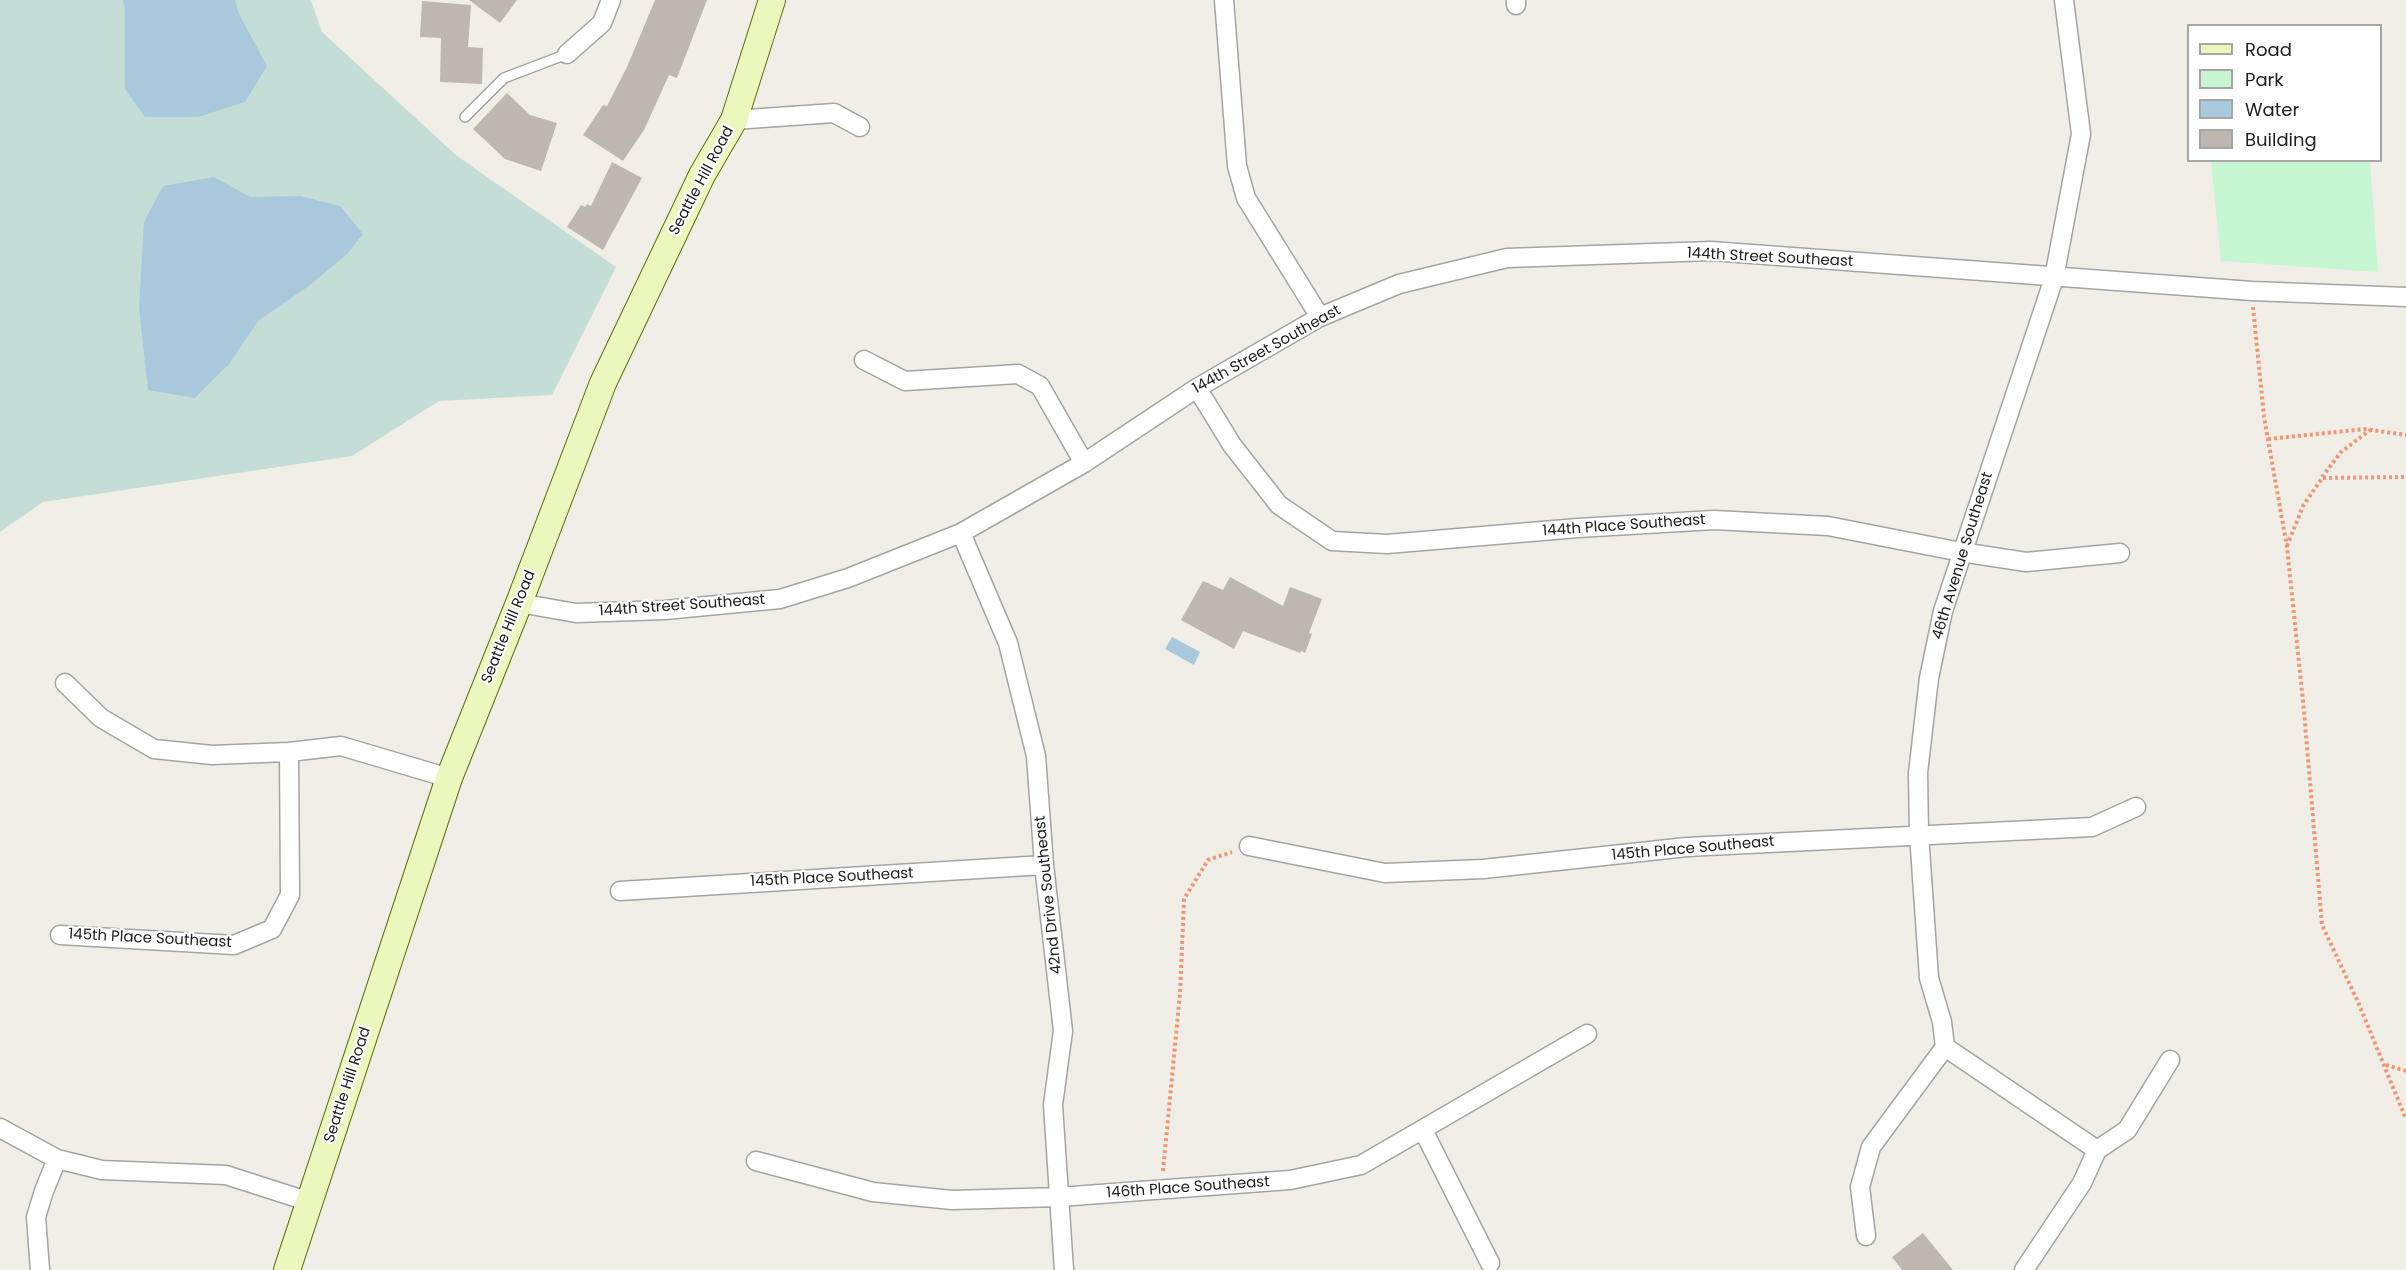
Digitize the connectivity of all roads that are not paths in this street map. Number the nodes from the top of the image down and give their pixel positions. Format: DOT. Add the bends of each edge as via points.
graph roads {
  1 [pos="612,0"];
  2 [pos="772,0"];
  3 [pos="1224,0"];
  4 [pos="2064,0"];
  5 [pos="567,54"];
  6 [pos="465,117"];
  7 [pos="734,120"];
  8 [pos="860,127"];
  9 [pos="2054,278"];
  10 [pos="2406,297"];
  11 [pos="1320,317"];
  12 [pos="864,360"];
  13 [pos="1197,388"];
  14 [pos="1084,463"];
  15 [pos="961,533"];
  16 [pos="1961,552"];
  17 [pos="2120,553"];
  18 [pos="519,603"];
  19 [pos="65,683"];
  20 [pos="289,752"];
  21 [pos="449,778"];
  22 [pos="2136,807"];
  23 [pos="1918,834"];
  24 [pos="1249,846"];
  25 [pos="1044,865"];
  26 [pos="620,891"];
  27 [pos="60,935"];
  28 [pos="1587,1034"];
  29 [pos="1945,1047"];
  30 [pos="2170,1060"];
  31 [pos="0,1128"];
  32 [pos="1423,1130"];
  33 [pos="2097,1150"];
  34 [pos="57,1159"];
  35 [pos="756,1161"];
  36 [pos="1059,1197"];
  37 [pos="310,1202"];
  38 [pos="1866,1236"];
  39 [pos="1490,1263"];
  40 [pos="40,1270"];
  41 [pos="287,1270"];
  42 [pos="1064,1270"];
  43 [pos="2024,1270"];
  1 -- 5 [label="street" via="602,23"];
  2 -- 7 [label="main road, Seattle Hill Road"];
  3 -- 11 [label="street" via="1237,166 1246,198"];
  4 -- 9 [label="street, 46th Avenue Southeast" via="2081,134"];
  5 -- 6 [label="lane" via="504,78"];
  7 -- 8 [label="street" via="834,113"];
  7 -- 18 [label="main road, Seattle Hill Road" via="702,175 603,383"];
  9 -- 10 [label="street, 144th Street Southeast" via="2275,293"];
  9 -- 11 [label="street, 144th Street Southeast" via="1711,251 1507,258 1399,284"];
  9 -- 16 [label="street, 46th Avenue Southeast"];
  11 -- 13 [label="street, 144th Street Southeast"];
  12 -- 14 [label="street" via="905,381 1018,374 1040,386"];
  13 -- 14 [label="street, 144th Street Southeast"];
  13 -- 16 [label="street, 144th Place Southeast" via="1232,445 1280,505 1332,541 1387,544 1714,520 1828,526"];
  14 -- 15 [label="street, 144th Street Southeast"];
  15 -- 18 [label="street, 144th Street Southeast" via="848,578 780,599 665,610 587,612"];
  15 -- 25 [label="street, 42nd Drive Southeast" via="1008,643 1036,756"];
  16 -- 17 [label="street, 144th Place Southeast" via="2026,562"];
  16 -- 23 [label="street, 46th Avenue Southeast" via="1929,678 1918,773"];
  18 -- 21 [label="main road, Seattle Hill Road"];
  19 -- 20 [label="street" via="101,718 154,749 212,754"];
  20 -- 21 [label="street" via="340,746"];
  20 -- 27 [label="street, 145th Place Southeast" via="290,895 272,929 234,945"];
  21 -- 37 [label="main road, Seattle Hill Road"];
  22 -- 23 [label="street, 145th Place Southeast" via="2092,826"];
  23 -- 24 [label="street, 145th Place Southeast" via="1687,847 1483,869 1385,873"];
  23 -- 29 [label="street, 46th Avenue Southeast" via="1929,978"];
  25 -- 26 [label="street, 145th Place Southeast"];
  25 -- 36 [label="street, 42nd Drive Southeast" via="1063,1031 1053,1105"];
  28 -- 32 [label="street, 146th Place Southeast"];
  29 -- 33 [label="street"];
  29 -- 38 [label="street" via="1871,1147 1860,1187"];
  30 -- 33 [label="street" via="2127,1130"];
  31 -- 34 [label="street"];
  32 -- 36 [label="street, 146th Place Southeast" via="1361,1165 1290,1180"];
  32 -- 39 [label="street"];
  33 -- 43 [label="street" via="2082,1183"];
  34 -- 37 [label="street" via="102,1170 226,1175"];
  34 -- 40 [label="street" via="36,1217"];
  35 -- 36 [label="street, 146th Place Southeast" via="873,1192 952,1200"];
  36 -- 42 [label="street, 42nd Drive Southeast"];
  37 -- 41 [label="main road, Seattle Hill Road"];
}
